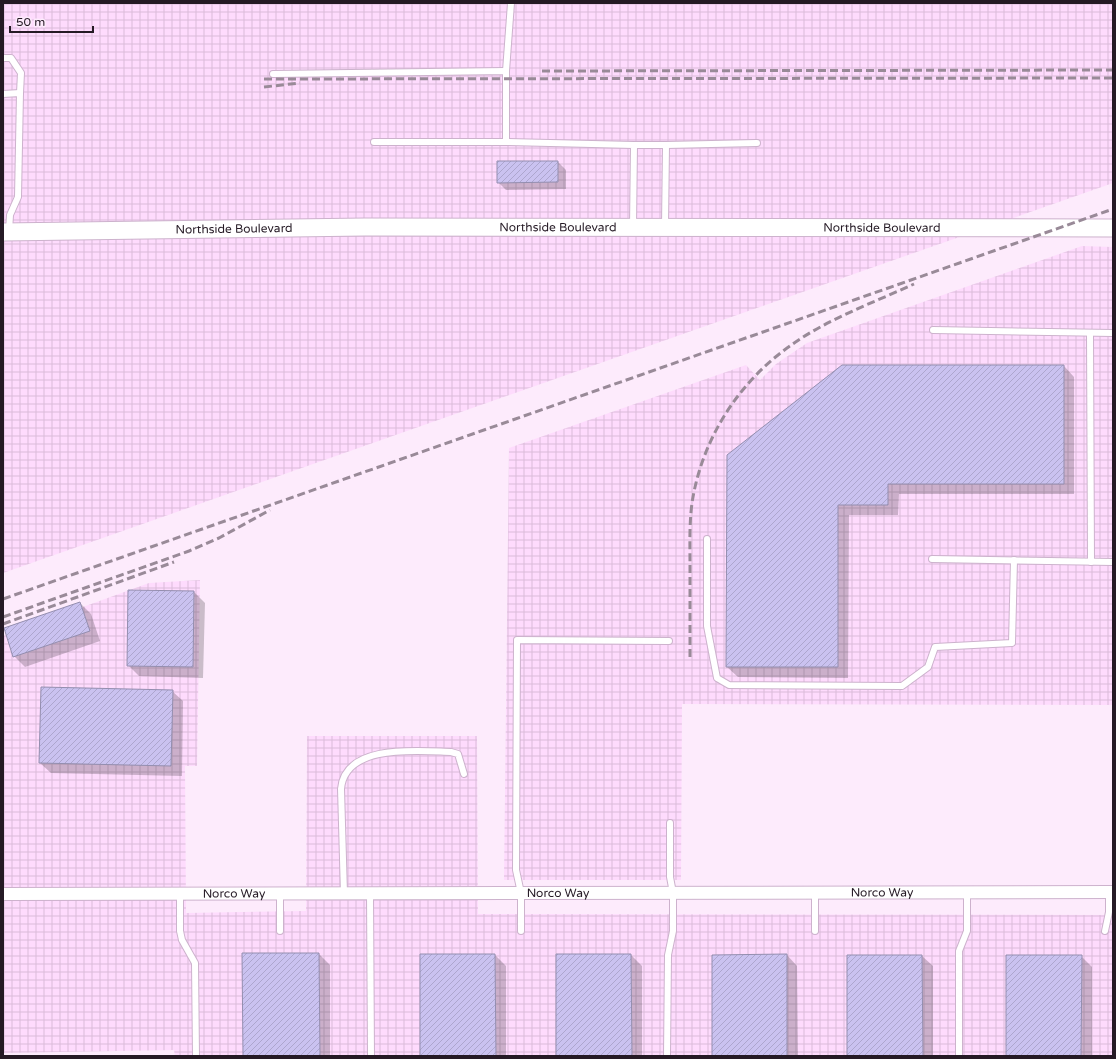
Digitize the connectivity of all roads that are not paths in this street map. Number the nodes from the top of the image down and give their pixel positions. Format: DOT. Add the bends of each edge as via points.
graph roads {
  1 [pos="511,3"];
  2 [pos="3,58"];
  3 [pos="506,71"];
  4 [pos="273,74"];
  5 [pos="20,93"];
  6 [pos="3,94"];
  7 [pos="374,142"];
  8 [pos="506,142"];
  9 [pos="757,143"];
  10 [pos="634,145"];
  11 [pos="666,146"];
  12 [pos="633,228"];
  13 [pos="665,228"];
  14 [pos="1113,228"];
  15 [pos="6,232"];
  16 [pos="932,330"];
  17 [pos="1090,333"];
  18 [pos="1113,333"];
  19 [pos="707,539"];
  20 [pos="932,559"];
  21 [pos="1014,560"];
  22 [pos="1091,562"];
  23 [pos="1113,562"];
  24 [pos="669,641"];
  25 [pos="464,774"];
  26 [pos="670,823"];
  27 [pos="967,892"];
  28 [pos="1111,892"];
  29 [pos="521,893"];
  30 [pos="673,893"];
  31 [pos="815,893"];
  32 [pos="3,894"];
  33 [pos="180,894"];
  34 [pos="280,894"];
  35 [pos="344,894"];
  36 [pos="370,894"];
  37 [pos="280,931"];
  38 [pos="521,931"];
  39 [pos="815,931"];
  40 [pos="1105,931"];
  41 [pos="196,1056"];
  42 [pos="371,1056"];
  43 [pos="667,1056"];
  44 [pos="959,1056"];
  1 -- 3 [label="lane"];
  2 -- 5 [label="lane" via="11,58 21,73"];
  3 -- 4 [label="lane"];
  3 -- 8 [label="lane"];
  5 -- 6 [label="lane"];
  5 -- 15 [label="lane" via="18,197"];
  7 -- 8 [label="lane"];
  8 -- 10 [label="lane"];
  9 -- 11 [label="lane"];
  10 -- 11 [label="lane"];
  10 -- 12 [label="lane"];
  11 -- 13 [label="lane"];
  12 -- 13 [label="main road, Northside Boulevard"];
  12 -- 15 [label="main road, Northside Boulevard" via="365,227"];
  13 -- 14 [label="main road, Northside Boulevard"];
  16 -- 17 [label="lane"];
  17 -- 18 [label="lane"];
  17 -- 22 [label="lane"];
  19 -- 21 [label="lane" via="707,626 717,678 729,685 902,686 928,667 935,646 1012,643"];
  20 -- 21 [label="lane"];
  21 -- 22 [label="lane"];
  22 -- 23 [label="lane"];
  24 -- 29 [label="lane" via="517,640 516,870"];
  25 -- 35 [label="lane" via="458,754 451,752 389,751 353,764 342,780 341,789"];
  26 -- 30 [label="lane" via="670,877"];
  27 -- 28 [label="street, Norco Way"];
  27 -- 31 [label="street, Norco Way"];
  27 -- 44 [label="lane" via="967,931 959,951"];
  28 -- 40 [label="lane"];
  29 -- 30 [label="street, Norco Way"];
  29 -- 36 [label="street, Norco Way"];
  29 -- 38 [label="lane"];
  30 -- 31 [label="street, Norco Way"];
  30 -- 43 [label="lane" via="673,931 668,955"];
  31 -- 39 [label="lane"];
  32 -- 33 [label="street, Norco Way"];
  33 -- 34 [label="street, Norco Way"];
  33 -- 41 [label="lane" via="180,931 182,940 195,963"];
  34 -- 35 [label="street, Norco Way"];
  34 -- 37 [label="lane"];
  35 -- 36 [label="street, Norco Way"];
  36 -- 42 [label="lane"];
}
